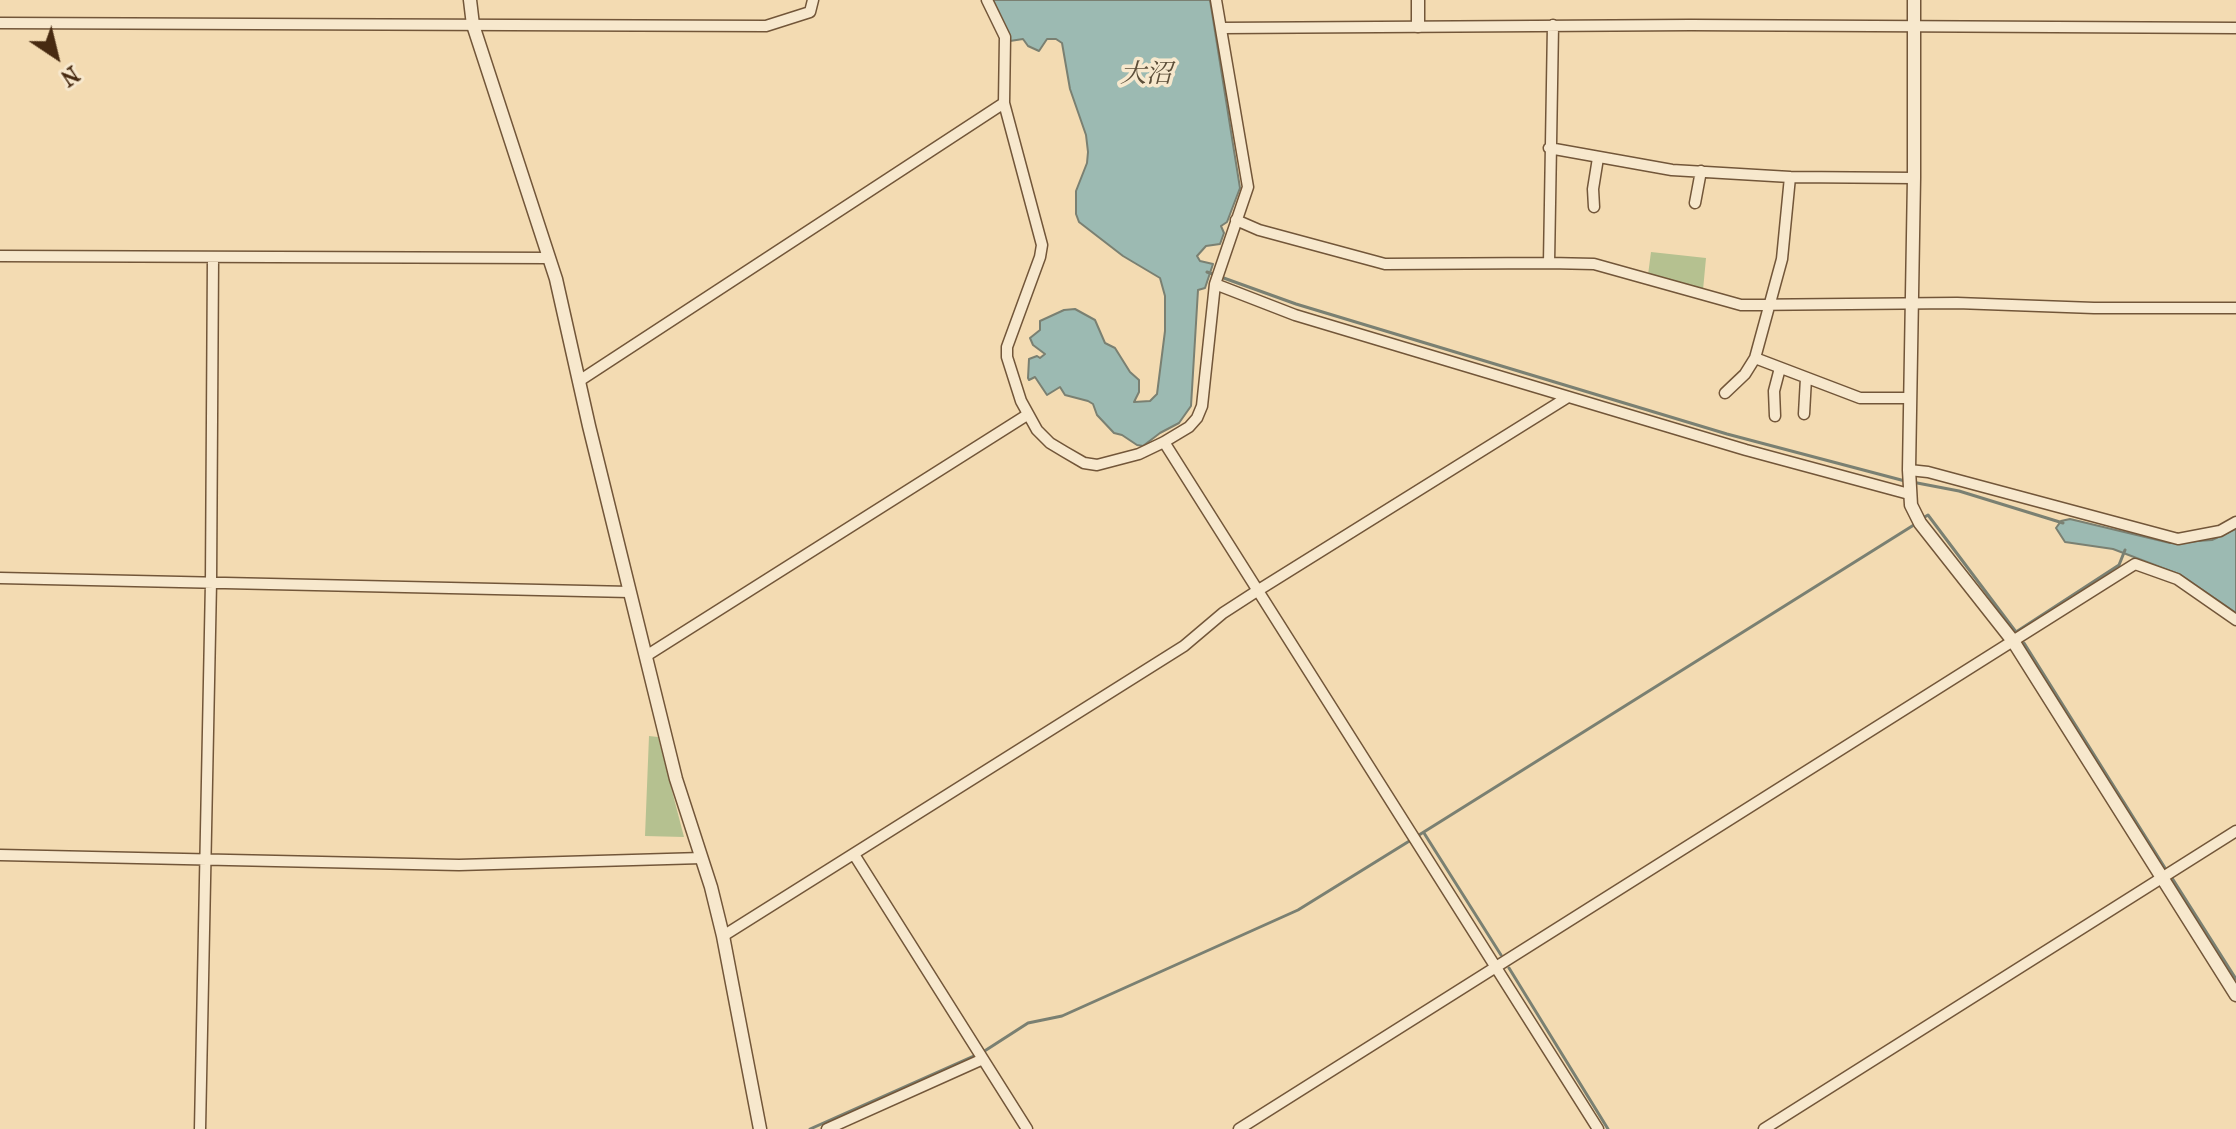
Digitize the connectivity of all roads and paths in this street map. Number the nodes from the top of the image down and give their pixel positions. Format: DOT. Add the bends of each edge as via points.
graph roads {
  1 [pos="470,0"];
  2 [pos="813,0"];
  3 [pos="987,0"];
  4 [pos="1216,0"];
  5 [pos="1418,0"];
  6 [pos="1914,0"];
  7 [pos="0,23"];
  8 [pos="473,25"];
  9 [pos="1553,25"];
  10 [pos="1418,26"];
  11 [pos="1222,28"];
  12 [pos="1914,28"];
  13 [pos="2236,28"];
  14 [pos="1004,103"];
  15 [pos="1549,148"];
  16 [pos="1598,158"];
  17 [pos="1701,171"];
  18 [pos="1790,177"];
  19 [pos="1914,178"];
  20 [pos="1695,203"];
  21 [pos="1594,207"];
  22 [pos="1236,220"];
  23 [pos="0,256"];
  24 [pos="213,257"];
  25 [pos="549,258"];
  26 [pos="1549,263"];
  27 [pos="1217,279"];
  28 [pos="1769,304"];
  29 [pos="1912,305"];
  30 [pos="2236,308"];
  31 [pos="1755,358"];
  32 [pos="1780,368"];
  33 [pos="1806,378"];
  34 [pos="579,381"];
  35 [pos="1725,393"];
  36 [pos="1568,397"];
  37 [pos="1910,398"];
  38 [pos="1804,414"];
  39 [pos="1027,415"];
  40 [pos="1775,416"];
  41 [pos="1164,442"];
  42 [pos="1909,483"];
  43 [pos="2236,522"];
  44 [pos="0,578"];
  45 [pos="211,582"];
  46 [pos="1257,591"];
  47 [pos="630,592"];
  48 [pos="2236,620"];
  49 [pos="2013,641"];
  50 [pos="646,656"];
  51 [pos="2236,831"];
  52 [pos="0,855"];
  53 [pos="855,856"];
  54 [pos="204,858"];
  55 [pos="702,858"];
  56 [pos="2162,878"];
  57 [pos="723,936"];
  58 [pos="1494,966"];
  59 [pos="2236,995"];
  60 [pos="981,1055"];
  61 [pos="200,1129"];
  62 [pos="760,1129"];
  63 [pos="827,1129"];
  64 [pos="1027,1129"];
  65 [pos="1239,1129"];
  66 [pos="1598,1129"];
  67 [pos="1764,1129"];
  1 -- 8 [label="street"];
  2 -- 8 [label="street" via="810,12 766,26"];
  3 -- 14 [label="street" via="1005,37"];
  4 -- 11 [label="street"];
  5 -- 10 [label="street"];
  6 -- 12 [label="street"];
  7 -- 8 [label="street"];
  8 -- 25 [label="street"];
  9 -- 10 [label="street"];
  9 -- 12 [label="street"];
  9 -- 15 [label="street"];
  10 -- 11 [label="street"];
  11 -- 22 [label="street" via="1248,187"];
  12 -- 13 [label="street"];
  12 -- 19 [label="street"];
  14 -- 34 [label="street"];
  14 -- 39 [label="street" via="1042,245 1007,347"];
  15 -- 16 [label="street"];
  15 -- 26 [label="street"];
  16 -- 17 [label="street"];
  16 -- 21 [label="street"];
  17 -- 18 [label="street"];
  17 -- 20 [label="street"];
  18 -- 19 [label="street"];
  18 -- 28 [label="street" via="1782,259"];
  19 -- 29 [label="street"];
  22 -- 26 [label="street" via="1385,264"];
  22 -- 27 [label="street"];
  23 -- 24 [label="street"];
  24 -- 25 [label="street"];
  24 -- 45 [label="street"];
  25 -- 34 [label="street"];
  26 -- 28 [label="street" via="1594,264 1741,305"];
  27 -- 36 [label="street" via="1295,315"];
  27 -- 41 [label="street" via="1202,406 1189,427"];
  28 -- 29 [label="street"];
  28 -- 31 [label="street"];
  29 -- 30 [label="street"];
  29 -- 37 [label="street"];
  31 -- 32 [label="street"];
  31 -- 35 [label="street"];
  32 -- 33 [label="street"];
  32 -- 40 [label="street"];
  33 -- 37 [label="street" via="1860,398"];
  33 -- 38 [label="street"];
  34 -- 47 [label="street"];
  36 -- 42 [label="street"];
  36 -- 46 [label="street"];
  37 -- 42 [label="street"];
  39 -- 41 [label="street" via="1050,443 1084,463 1097,465 1139,454"];
  39 -- 50 [label="street"];
  41 -- 46 [label="street"];
  42 -- 43 [label="street" via="1928,472 2178,539 2220,531"];
  42 -- 49 [label="street" via="1918,520"];
  44 -- 45 [label="street"];
  45 -- 47 [label="street"];
  45 -- 54 [label="street"];
  46 -- 53 [label="street" via="1184,646"];
  46 -- 58 [label="street"];
  47 -- 50 [label="street"];
  48 -- 49 [label="street" via="2177,579 2135,564"];
  49 -- 56 [label="street"];
  49 -- 58 [label="street"];
  50 -- 55 [label="street"];
  51 -- 56 [label="street"];
  52 -- 54 [label="street"];
  53 -- 57 [label="street"];
  53 -- 60 [label="street"];
  54 -- 55 [label="street" via="459,865"];
  54 -- 61 [label="street"];
  55 -- 57 [label="street"];
  56 -- 59 [label="street"];
  56 -- 67 [label="street"];
  57 -- 62 [label="street"];
  58 -- 65 [label="street"];
  58 -- 66 [label="street"];
  60 -- 63 [label="street"];
  60 -- 64 [label="street"];
}
